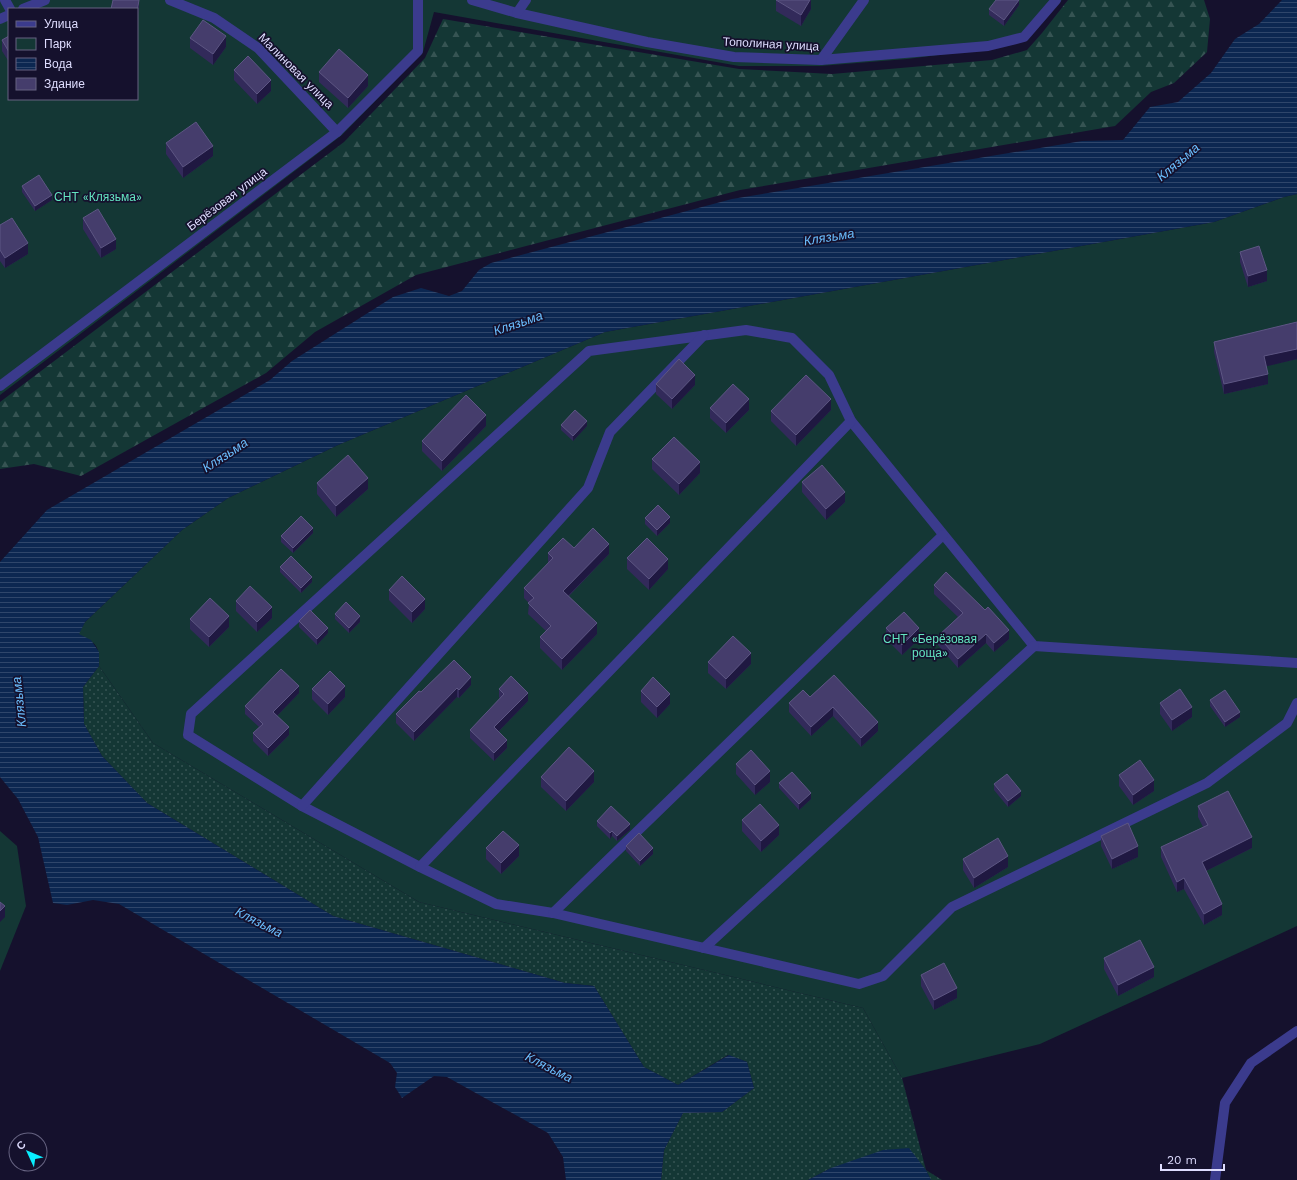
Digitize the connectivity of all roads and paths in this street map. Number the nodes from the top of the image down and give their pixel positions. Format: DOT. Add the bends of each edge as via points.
graph roads {
  1 [pos="45,0"];
  2 [pos="170,0"];
  3 [pos="418,0"];
  4 [pos="472,0"];
  5 [pos="526,0"];
  6 [pos="864,0"];
  7 [pos="1056,0"];
  8 [pos="25,8"];
  9 [pos="517,13"];
  10 [pos="821,60"];
  11 [pos="337,132"];
  12 [pos="704,335"];
  13 [pos="0,386"];
  14 [pos="851,421"];
  15 [pos="943,535"];
  16 [pos="1034,646"];
  17 [pos="1297,663"];
  18 [pos="1297,703"];
  19 [pos="302,806"];
  20 [pos="420,867"];
  21 [pos="553,913"];
  22 [pos="704,948"];
  23 [pos="1297,1031"];
  24 [pos="1215,1180"];
  1 -- 8 [label="street"];
  2 -- 11 [label="street, Малиновая улица" via="214,18 258,48"];
  3 -- 11 [label="street, Берёзовая улица" via="418,51"];
  4 -- 9 [label="street, Тополиная улица"];
  5 -- 9 [label="street"];
  6 -- 10 [label="street"];
  7 -- 10 [label="street, Тополиная улица" via="1024,37 988,46"];
  9 -- 10 [label="street, Тополиная улица" via="647,42 734,57"];
  11 -- 13 [label="street, Берёзовая улица"];
  12 -- 14 [label="street" via="746,330 792,338 829,375"];
  12 -- 19 [label="street" via="610,432 588,488"];
  12 -- 19 [label="street" via="588,351 191,714 188,735"];
  14 -- 15 [label="street"];
  14 -- 20 [label="street"];
  15 -- 16 [label="street"];
  15 -- 21 [label="street"];
  16 -- 17 [label="street"];
  16 -- 22 [label="street"];
  18 -- 22 [label="street" via="1287,723 1207,783 952,907 883,976 859,984"];
  19 -- 20 [label="street"];
  20 -- 21 [label="street" via="496,904"];
  21 -- 22 [label="street"];
  23 -- 24 [label="street" via="1251,1063 1225,1102"];
}
